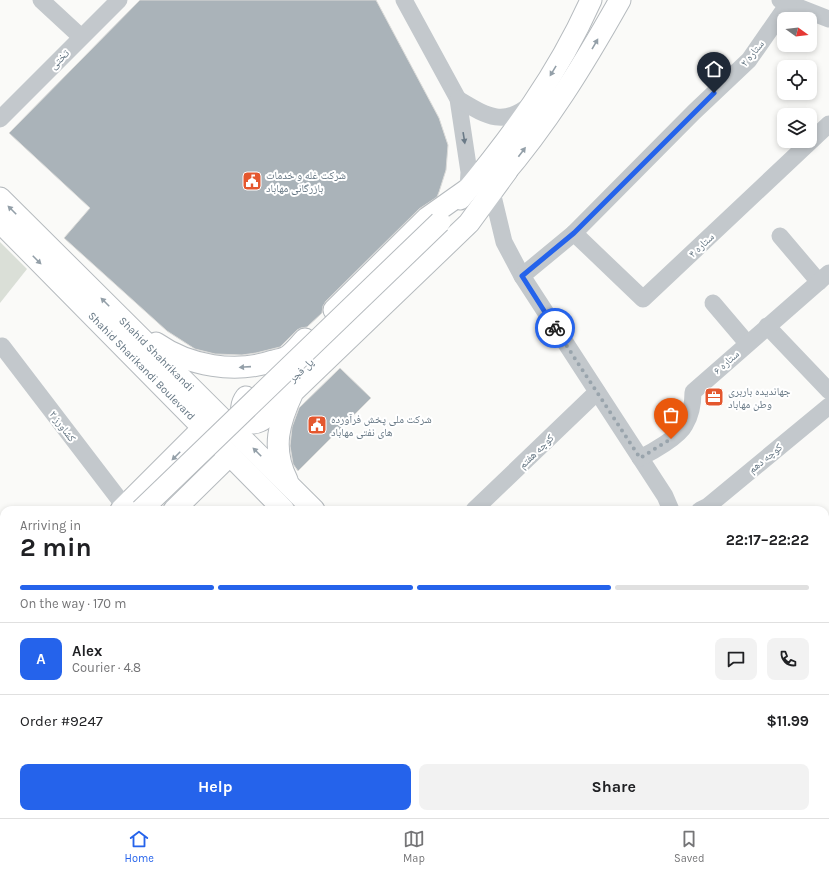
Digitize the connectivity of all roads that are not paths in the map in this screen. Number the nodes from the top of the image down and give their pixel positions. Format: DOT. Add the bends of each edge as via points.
graph roads {
  1 [pos="41,0"];
  2 [pos="120,0"];
  3 [pos="404,0"];
  4 [pos="591,0"];
  5 [pos="620,0"];
  6 [pos="784,2"];
  7 [pos="829,18"];
  8 [pos="81,37"];
  9 [pos="458,99"];
  10 [pos="537,99"];
  11 [pos="0,119"];
  12 [pos="829,124"];
  13 [pos="507,171"];
  14 [pos="468,189"];
  15 [pos="492,192"];
  16 [pos="0,198"];
  17 [pos="0,222"];
  18 [pos="444,226"];
  19 [pos="574,233"];
  20 [pos="780,236"];
  21 [pos="522,276"];
  22 [pos="824,277"];
  23 [pos="713,303"];
  24 [pos="124,321"];
  25 [pos="767,326"];
  26 [pos="748,343"];
  27 [pos="2,346"];
  28 [pos="288,356"];
  29 [pos="829,391"];
  30 [pos="293,392"];
  31 [pos="597,392"];
  32 [pos="829,406"];
  33 [pos="203,428"];
  34 [pos="230,455"];
  35 [pos="640,458"];
  36 [pos="291,487"];
  37 [pos="127,506"];
  38 [pos="132,506"];
  39 [pos="132,506"];
  40 [pos="158,506"];
  41 [pos="178,506"];
  42 [pos="280,506"];
  43 [pos="310,506"];
  44 [pos="478,506"];
  45 [pos="667,506"];
  46 [pos="708,506"];
  1 -- 8 [label="street"];
  2 -- 8 [label="street, تختی"];
  3 -- 9 [label="street"];
  4 -- 10 [label="main road, one-way" via="578,30"];
  13 -- 5 [label="main road, one-way" via="554,109"];
  6 -- 7 [label="street"];
  6 -- 19 [label="street, ستاره ۲" via="749,60"];
  8 -- 11 [label="street, تختی"];
  9 -- 10 [label="street" via="480,112 500,117 522,112"];
  9 -- 14 [label="street, one-way" via="469,172"];
  10 -- 14 [label="main road"];
  12 -- 19 [label="street, ستاره ۴" via="643,300"];
  13 -- 15 [label="main road"];
  13 -- 18 [label="main road" via="486,195"];
  14 -- 18 [label="main road"];
  14 -- 28 [label="main road" via="427,218"];
  15 -- 21 [label="street" via="504,242"];
  15 -- 30 [label="main road" via="469,223"];
  24 -- 16 [label="main road, Shahid Shahrikandi, one-way"];
  17 -- 33 [label="main road, Shahid Sharikandi Boulevard, one-way"];
  18 -- 38 [label="main road, bridge"];
  18 -- 40 [label="main road, پل فجر"];
  19 -- 21 [label="street, ستاره ۲"];
  20 -- 22 [label="street"];
  21 -- 31 [label="street"];
  22 -- 25 [label="street, ستاره ۶"];
  23 -- 26 [label="street"];
  28 -- 24 [label="main road, one-way" via="246,368 210,365 184,358 161,347"];
  36 -- 24 [label="main road, Shahid Shahrikandi, one-way"];
  25 -- 26 [label="street, ستاره ۶"];
  25 -- 29 [label="street"];
  26 -- 35 [label="street, ستاره ۶" via="693,392 685,426 671,439"];
  27 -- 37 [label="street, کشاورز ۲"];
  28 -- 30 [label="main road" via="247,396 241,404 241,413 251,422 260,422"];
  30 -- 36 [label="main road" via="283,413 278,454 282,470"];
  31 -- 35 [label="street"];
  31 -- 44 [label="street, کوچه هفتم"];
  32 -- 46 [label="street, کوچه دهم"];
  33 -- 34 [label="main road, Shahid Sharikandi Boulevard"];
  33 -- 39 [label="main road, one-way"];
  34 -- 41 [label="main road"];
  34 -- 42 [label="main road, Shahid Sharikandi Boulevard"];
  35 -- 45 [label="street" via="665,496"];
  36 -- 43 [label="main road, Shahid Shahrikandi"];
}
